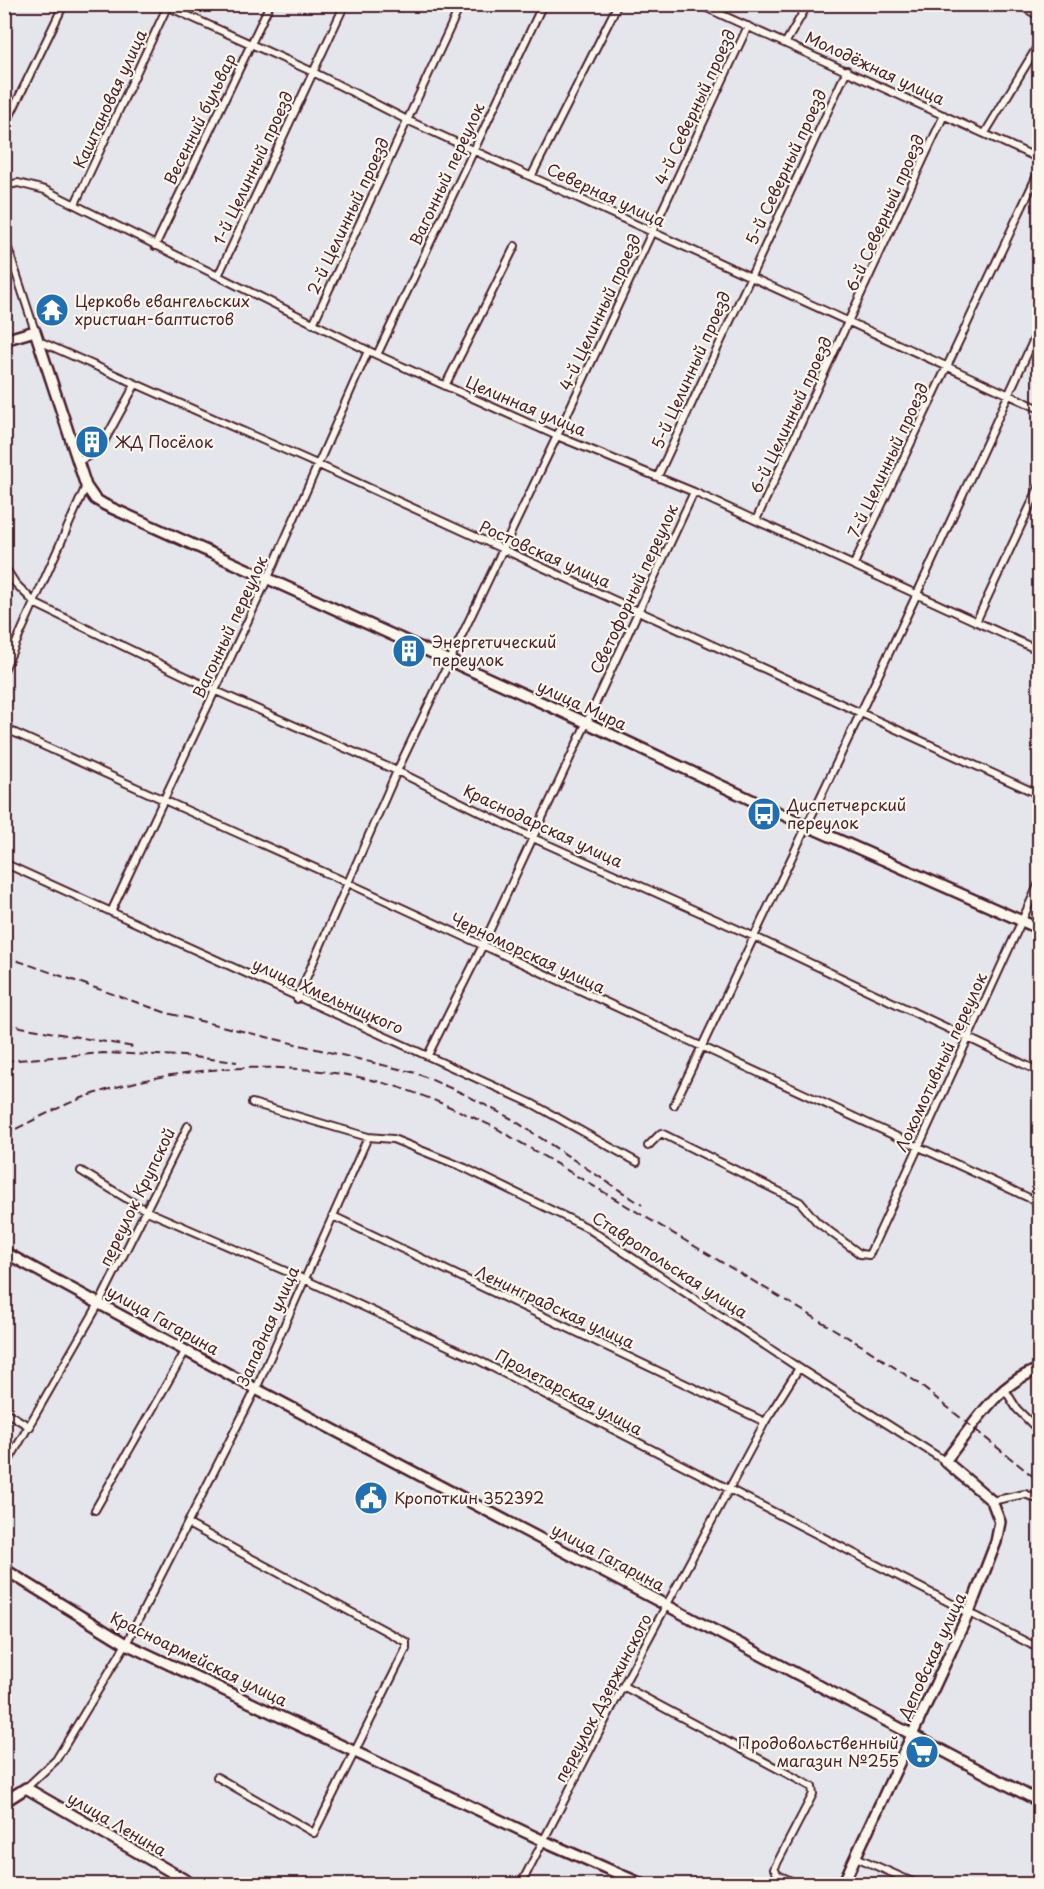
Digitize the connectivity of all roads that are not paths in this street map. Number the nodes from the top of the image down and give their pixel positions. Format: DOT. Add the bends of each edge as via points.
graph roads {
  1 [pos="64,4"];
  2 [pos="270,4"];
  3 [pos="345,4"];
  4 [pos="461,4"];
  5 [pos="543,4"];
  6 [pos="618,4"];
  7 [pos="698,4"];
  8 [pos="808,4"];
  9 [pos="1019,4"];
  10 [pos="166,5"];
  11 [pos="1040,17"];
  12 [pos="748,26"];
  13 [pos="786,42"];
  14 [pos="1040,42"];
  15 [pos="251,45"];
  16 [pos="847,70"];
  17 [pos="313,72"];
  18 [pos="944,115"];
  19 [pos="407,120"];
  20 [pos="4,128"];
  21 [pos="984,133"];
  22 [pos="474,149"];
  23 [pos="1040,159"];
  24 [pos="1040,169"];
  25 [pos="532,175"];
  26 [pos="4,186"];
  27 [pos="75,204"];
  28 [pos="652,231"];
  29 [pos="4,236"];
  30 [pos="155,246"];
  31 [pos="515,246"];
  32 [pos="749,275"];
  33 [pos="218,276"];
  34 [pos="850,321"];
  35 [pos="313,324"];
  36 [pos="1040,326"];
  37 [pos="35,331"];
  38 [pos="4,340"];
  39 [pos="39,341"];
  40 [pos="368,351"];
  41 [pos="376,355"];
  42 [pos="946,367"];
  43 [pos="135,386"];
  44 [pos="445,386"];
  45 [pos="1009,396"];
  46 [pos="1040,409"];
  47 [pos="558,436"];
  48 [pos="78,462"];
  49 [pos="319,465"];
  50 [pos="658,476"];
  51 [pos="1040,485"];
  52 [pos="86,486"];
  53 [pos="694,492"];
  54 [pos="756,520"];
  55 [pos="503,550"];
  56 [pos="854,564"];
  57 [pos="4,566"];
  58 [pos="267,580"];
  59 [pos="916,594"];
  60 [pos="36,604"];
  61 [pos="639,611"];
  62 [pos="976,622"];
  63 [pos="1040,651"];
  64 [pos="451,661"];
  65 [pos="4,670"];
  66 [pos="216,691"];
  67 [pos="861,712"];
  68 [pos="585,722"];
  69 [pos="4,728"];
  70 [pos="397,771"];
  71 [pos="1040,795"];
  72 [pos="165,801"];
  73 [pos="805,825"];
  74 [pos="533,838"];
  75 [pos="4,863"];
  76 [pos="1040,881"];
  77 [pos="346,882"];
  78 [pos="111,912"];
  79 [pos="1020,920"];
  80 [pos="1040,929"];
  81 [pos="755,937"];
  82 [pos="482,947"];
  83 [pos="297,999"];
  84 [pos="967,1037"];
  85 [pos="702,1048"];
  86 [pos="428,1055"];
  87 [pos="1040,1072"];
  88 [pos="252,1103"];
  89 [pos="674,1105"];
  90 [pos="188,1126"];
  91 [pos="368,1137"];
  92 [pos="648,1146"];
  93 [pos="916,1148"];
  94 [pos="637,1162"];
  95 [pos="81,1171"];
  96 [pos="1040,1203"];
  97 [pos="147,1211"];
  98 [pos="333,1216"];
  99 [pos="4,1252"];
  100 [pos="306,1280"];
  101 [pos="100,1302"];
  102 [pos="186,1350"];
  103 [pos="799,1368"];
  104 [pos="1040,1369"];
  105 [pos="1004,1388"];
  106 [pos="256,1389"];
  107 [pos="4,1412"];
  108 [pos="765,1422"];
  109 [pos="30,1427"];
  110 [pos="1040,1432"];
  111 [pos="945,1461"];
  112 [pos="4,1469"];
  113 [pos="728,1491"];
  114 [pos="1040,1500"];
  115 [pos="992,1501"];
  116 [pos="95,1510"];
  117 [pos="188,1524"];
  118 [pos="4,1569"];
  119 [pos="667,1605"];
  120 [pos="969,1612"];
  121 [pos="126,1644"];
  122 [pos="1040,1649"];
  123 [pos="623,1686"];
  124 [pos="911,1735"];
  125 [pos="354,1750"];
  126 [pos="217,1777"];
  127 [pos="26,1788"];
  128 [pos="4,1802"];
  129 [pos="1040,1802"];
  130 [pos="544,1841"];
  131 [pos="856,1857"];
  132 [pos="192,1884"];
  133 [pos="521,1884"];
  134 [pos="642,1884"];
  135 [pos="798,1884"];
  136 [pos="843,1884"];
  137 [pos="917,1884"];
  1 -- 20 [label="street"];
  2 -- 15 [label="street, Весенний бульвар"];
  3 -- 17 [label="street, 1-й Целинный проезд"];
  4 -- 19 [label="street, 2-й Целинный проезд"];
  5 -- 22 [label="street, Вагонный переулок"];
  6 -- 25 [label="street"];
  7 -- 12 [label="street, Молодёжная улица"];
  8 -- 13 [label="street"];
  9 -- 11 [label="street"];
  10 -- 15 [label="street, Северная улица"];
  10 -- 27 [label="street, Каштановая улица"];
  12 -- 13 [label="street, Молодёжная улица"];
  12 -- 28 [label="street, 4-й Северный проезд"];
  13 -- 16 [label="street, Молодёжная улица"];
  14 -- 21 [label="street"];
  15 -- 17 [label="street, Северная улица"];
  15 -- 30 [label="street, Весенний бульвар"];
  16 -- 18 [label="street, Молодёжная улица"];
  16 -- 32 [label="street, 5-й Северный проезд"];
  17 -- 19 [label="street, Северная улица"];
  17 -- 33 [label="street, 1-й Целинный проезд"];
  18 -- 21 [label="street, Молодёжная улица"];
  18 -- 34 [label="street, 6-й Северный проезд"];
  19 -- 22 [label="street, Северная улица"];
  19 -- 35 [label="street, 2-й Целинный проезд"];
  21 -- 23 [label="street, Молодёжная улица"];
  22 -- 25 [label="street, Северная улица"];
  22 -- 41 [label="street, Вагонный переулок"];
  24 -- 42 [label="street, 7-й Целинный проезд"];
  25 -- 28 [label="street, Северная улица"];
  26 -- 27 [label="street, Целинная улица" via="18,183"];
  27 -- 30 [label="street, Целинная улица"];
  28 -- 32 [label="street, Северная улица"];
  28 -- 47 [label="street, 4-й Целинный проезд"];
  29 -- 37 [label="street"];
  30 -- 33 [label="street, Целинная улица"];
  31 -- 44 [label="street"];
  32 -- 34 [label="street, Северная улица"];
  32 -- 50 [label="street, 5-й Целинный проезд"];
  33 -- 35 [label="street, Целинная улица"];
  34 -- 42 [label="street, Северная улица"];
  34 -- 54 [label="street, 6-й Целинный проезд"];
  35 -- 40 [label="street, Целинная улица"];
  36 -- 45 [label="street"];
  37 -- 38 [label="street"];
  37 -- 39 [label="street"];
  39 -- 43 [label="street, Ростовская улица"];
  39 -- 48 [label="street"];
  40 -- 41 [label="street, Целинная улица"];
  40 -- 49 [label="street, Вагонный переулок"];
  41 -- 44 [label="street, Целинная улица"];
  42 -- 45 [label="street, Северная улица"];
  42 -- 56 [label="street, 7-й Целинный проезд"];
  43 -- 48 [label="street" via="100,449"];
  43 -- 49 [label="street, Ростовская улица"];
  44 -- 47 [label="street, Целинная улица"];
  45 -- 46 [label="street, Северная улица"];
  45 -- 59 [label="street"];
  47 -- 50 [label="street, Целинная улица"];
  47 -- 55 [label="street"];
  48 -- 52 [label="street"];
  49 -- 55 [label="street, Ростовская улица"];
  49 -- 58 [label="street, Вагонный переулок"];
  50 -- 53 [label="street, Целинная улица"];
  51 -- 62 [label="street"];
  52 -- 58 [label="street, улица Мира" via="105,505"];
  52 -- 60 [label="street"];
  53 -- 54 [label="street, Целинная улица"];
  53 -- 61 [label="street, Светофорный переулок"];
  54 -- 56 [label="street, Целинная улица"];
  55 -- 61 [label="street, Ростовская улица"];
  55 -- 64 [label="street"];
  56 -- 59 [label="street, Целинная улица"];
  57 -- 60 [label="street, Краснодарская улица"];
  58 -- 64 [label="street, улица Мира"];
  58 -- 66 [label="street, Вагонный переулок"];
  59 -- 62 [label="street, Целинная улица"];
  59 -- 67 [label="street"];
  60 -- 65 [label="street"];
  60 -- 66 [label="street, Краснодарская улица"];
  61 -- 67 [label="street, Ростовская улица"];
  61 -- 68 [label="street, Светофорный переулок"];
  62 -- 63 [label="street, Целинная улица"];
  64 -- 68 [label="street, улица Мира"];
  64 -- 70 [label="street"];
  66 -- 70 [label="street, Краснодарская улица"];
  66 -- 72 [label="street, Вагонный переулок"];
  67 -- 71 [label="street, Ростовская улица"];
  67 -- 73 [label="street"];
  68 -- 73 [label="street, улица Мира"];
  68 -- 74 [label="street, Светофорный переулок"];
  69 -- 72 [label="street, Черноморская улица"];
  70 -- 74 [label="street, Краснодарская улица"];
  70 -- 77 [label="street"];
  72 -- 77 [label="street, Черноморская улица"];
  72 -- 78 [label="street, Вагонный переулок"];
  73 -- 79 [label="street, улица Мира"];
  73 -- 81 [label="street"];
  74 -- 81 [label="street, Краснодарская улица"];
  74 -- 82 [label="street, Светофорный переулок"];
  75 -- 78 [label="street, улица Хмельницкого"];
  76 -- 79 [label="street, Локомотивный переулок"];
  77 -- 82 [label="street, Черноморская улица"];
  77 -- 83 [label="street"];
  78 -- 83 [label="street, улица Хмельницкого"];
  79 -- 80 [label="street, улица Мира"];
  79 -- 84 [label="street, Локомотивный переулок"];
  81 -- 84 [label="street, Краснодарская улица"];
  81 -- 85 [label="street"];
  82 -- 85 [label="street, Черноморская улица"];
  82 -- 86 [label="street, Светофорный переулок"];
  83 -- 86 [label="street, улица Хмельницкого"];
  84 -- 87 [label="street, Краснодарская улица"];
  84 -- 93 [label="street, Локомотивный переулок"];
  85 -- 89 [label="street"];
  85 -- 93 [label="street, Черноморская улица"];
  86 -- 94 [label="street, улица Хмельницкого" via="533,1104"];
  88 -- 91 [label="street, Ставропольская улица"];
  90 -- 97 [label="street, переулок Крупской"];
  91 -- 98 [label="street, Западная улица"];
  91 -- 103 [label="street, Ставропольская улица" via="393,1139 465,1168 571,1219"];
  92 -- 93 [label="street, Локомотивный переулок" via="661,1133 800,1202 818,1222 860,1254 869,1255"];
  93 -- 96 [label="street, Черноморская улица"];
  95 -- 97 [label="street, Пролетарская улица"];
  97 -- 100 [label="street, Пролетарская улица"];
  97 -- 101 [label="street, переулок Крупской"];
  98 -- 100 [label="street, Западная улица"];
  98 -- 108 [label="street, Ленинградская улица"];
  99 -- 101 [label="street, улица Гагарина"];
  100 -- 106 [label="street, Западная улица"];
  100 -- 113 [label="street, Пролетарская улица" via="480,1361"];
  101 -- 102 [label="street, улица Гагарина"];
  101 -- 109 [label="street, переулок Крупской"];
  102 -- 106 [label="street, улица Гагарина"];
  102 -- 116 [label="street"];
  103 -- 108 [label="street, переулок Дзержинского"];
  103 -- 111 [label="street, Ставропольская улица"];
  104 -- 105 [label="street" via="1020,1376"];
  105 -- 110 [label="street" via="1017,1409"];
  105 -- 111 [label="street"];
  106 -- 117 [label="street, Западная улица"];
  106 -- 119 [label="street, улица Гагарина"];
  107 -- 109 [label="street"];
  108 -- 113 [label="street, переулок Дзержинского"];
  109 -- 112 [label="street, переулок Крупской"];
  111 -- 115 [label="street, Ставропольская улица"];
  113 -- 119 [label="street, переулок Дзержинского"];
  113 -- 120 [label="street, Пролетарская улица"];
  114 -- 115 [label="street" via="1024,1494"];
  115 -- 120 [label="street, Деповская улица" via="1000,1522 996,1542"];
  117 -- 121 [label="street, Западная улица"];
  117 -- 125 [label="street" via="406,1641 406,1649"];
  118 -- 121 [label="street, Красноармейская улица"];
  119 -- 123 [label="street, переулок Дзержинского"];
  119 -- 124 [label="street, улица Гагарина"];
  120 -- 122 [label="street, Пролетарская улица"];
  120 -- 124 [label="street, Деповская улица"];
  121 -- 125 [label="street, Красноармейская улица"];
  121 -- 127 [label="street, Западная улица" via="56,1760"];
  123 -- 130 [label="street, переулок Дзержинского"];
  123 -- 135 [label="street" via="812,1787 813,1794 774,1869"];
  124 -- 129 [label="street, улица Гагарина"];
  124 -- 131 [label="street, Деповская улица"];
  125 -- 126 [label="street" via="314,1833"];
  125 -- 130 [label="street, Красноармейская улица"];
  127 -- 128 [label="street, Западная улица"];
  127 -- 132 [label="street, улица Ленина"];
  130 -- 133 [label="street, переулок Дзержинского"];
  130 -- 134 [label="street, Красноармейская улица"];
  131 -- 136 [label="street, Деповская улица"];
  131 -- 137 [label="street"];
}
